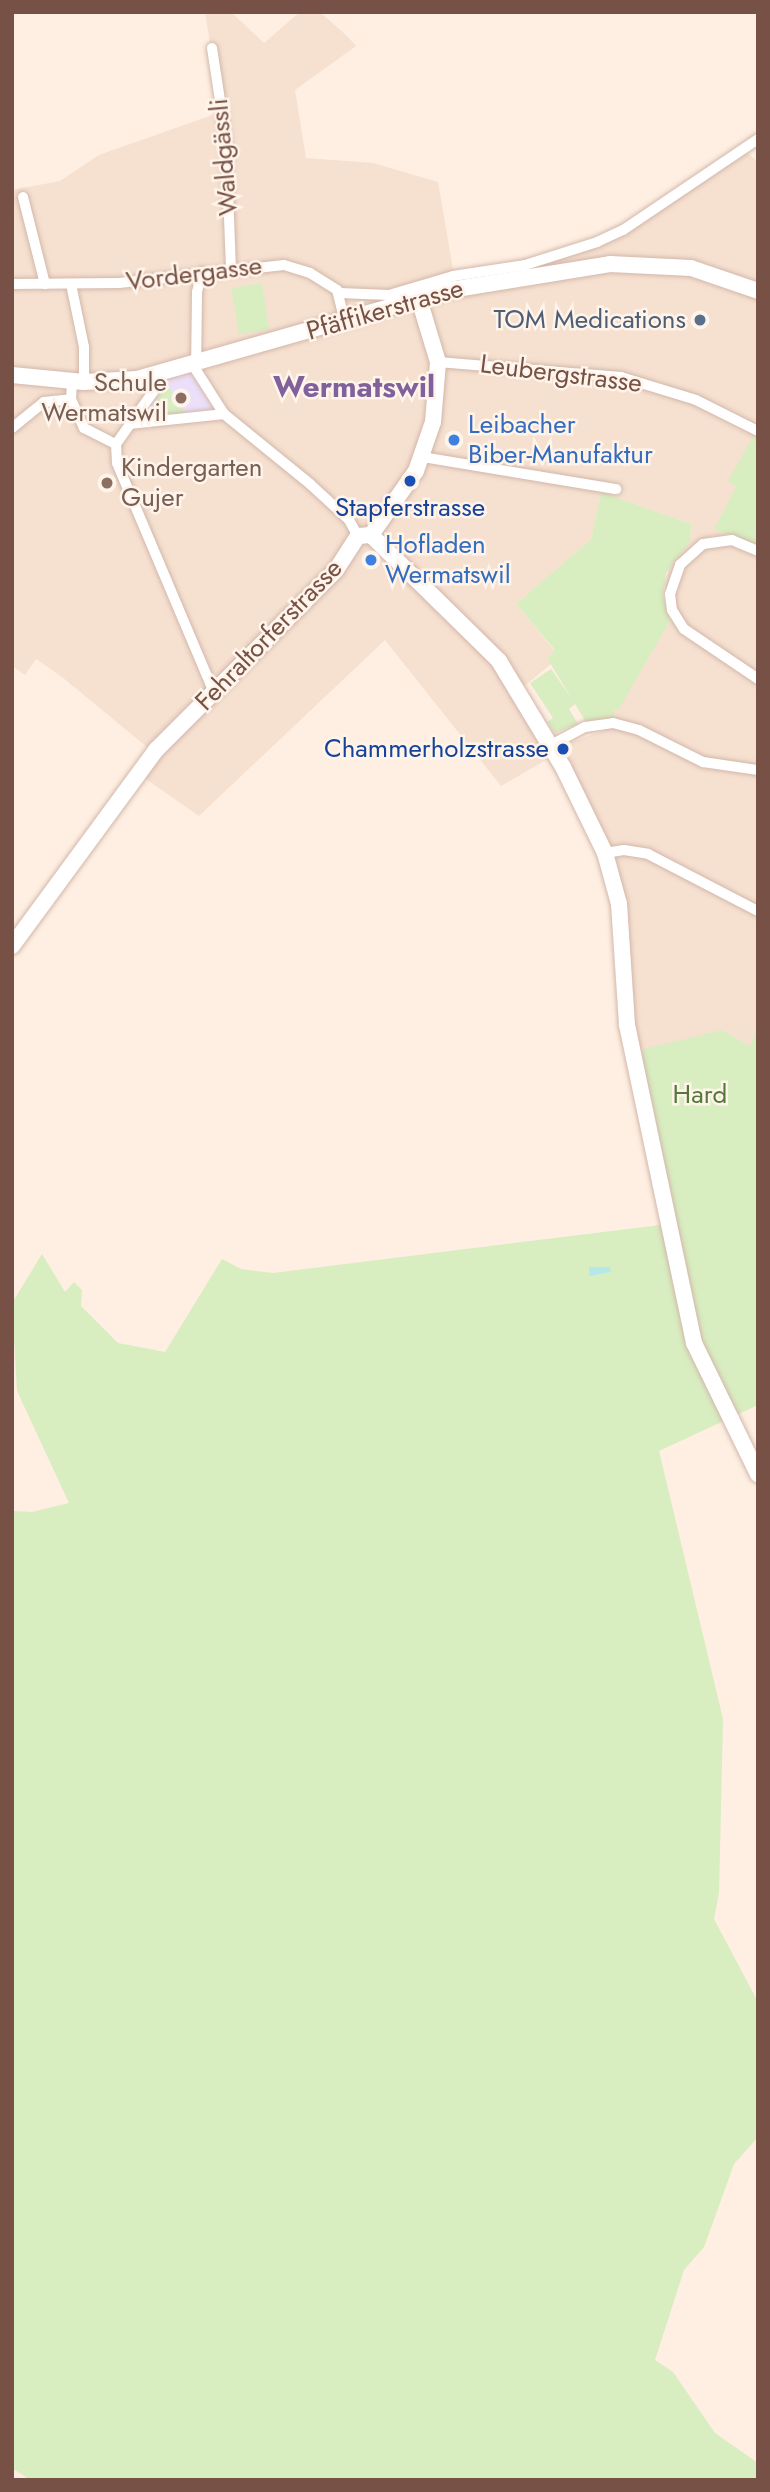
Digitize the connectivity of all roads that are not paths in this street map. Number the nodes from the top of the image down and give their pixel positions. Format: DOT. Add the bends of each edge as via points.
graph roads {
  1 [pos="212,48"];
  2 [pos="758,139"];
  3 [pos="23,197"];
  4 [pos="232,268"];
  5 [pos="202,272"];
  6 [pos="180,276"];
  7 [pos="12,284"];
  8 [pos="45,284"];
  9 [pos="71,284"];
  10 [pos="758,291"];
  11 [pos="197,292"];
  12 [pos="340,293"];
  13 [pos="419,299"];
  14 [pos="345,321"];
  15 [pos="438,362"];
  16 [pos="195,363"];
  17 [pos="12,375"];
  18 [pos="154,376"];
  19 [pos="78,381"];
  20 [pos="71,399"];
  21 [pos="141,408"];
  22 [pos="224,414"];
  23 [pos="129,424"];
  24 [pos="145,424"];
  25 [pos="12,428"];
  26 [pos="758,431"];
  27 [pos="116,444"];
  28 [pos="422,457"];
  29 [pos="616,489"];
  30 [pos="364,535"];
  31 [pos="758,551"];
  32 [pos="758,679"];
  33 [pos="213,690"];
  34 [pos="551,745"];
  35 [pos="758,770"];
  36 [pos="604,853"];
  37 [pos="758,911"];
  38 [pos="12,946"];
  39 [pos="758,1474"];
  1 -- 4 [label="street, Waldgässli" via="226,139"];
  2 -- 12 [label="street" via="623,230 597,242 525,265 453,276 389,295"];
  3 -- 8 [label="street"];
  4 -- 5 [label="street, Vordergasse"];
  4 -- 12 [label="street, Vordergasse" via="291,266"];
  5 -- 6 [label="street, Vordergasse"];
  5 -- 11 [label="street"];
  6 -- 9 [label="street, Vordergasse"];
  6 -- 11 [label="street"];
  7 -- 8 [label="street, Vordergasse"];
  8 -- 9 [label="street, Vordergasse"];
  9 -- 19 [label="street" via="84,347"];
  10 -- 13 [label="street, Pfäffikerstrasse" via="704,271 640,262 450,290"];
  11 -- 16 [label="street"];
  12 -- 14 [label="street"];
  13 -- 14 [label="street, Pfäffikerstrasse"];
  13 -- 15 [label="street, Fehraltorferstrasse"];
  14 -- 16 [label="street, Pfäffikerstrasse"];
  15 -- 26 [label="street, Leubergstrasse" via="592,372 646,382"];
  15 -- 28 [label="street, Fehraltorferstrasse" via="433,422"];
  16 -- 18 [label="street, Pfäffikerstrasse"];
  16 -- 22 [label="street"];
  17 -- 19 [label="street, Pfäffikerstrasse"];
  18 -- 19 [label="street, Pfäffikerstrasse"];
  18 -- 21 [label="street" via="153,392"];
  19 -- 20 [label="street"];
  20 -- 25 [label="street" via="44,402"];
  20 -- 27 [label="street" via="87,432"];
  21 -- 23 [label="street"];
  21 -- 24 [label="street"];
  22 -- 24 [label="street"];
  22 -- 30 [label="street"];
  23 -- 24 [label="street"];
  23 -- 27 [label="street"];
  27 -- 33 [label="street" via="120,470"];
  28 -- 29 [label="street"];
  28 -- 30 [label="street, Fehraltorferstrasse"];
  30 -- 33 [label="street, Fehraltorferstrasse" via="336,570"];
  30 -- 34 [label="street" via="499,661"];
  31 -- 32 [label="street" via="732,540 703,544 680,565 670,594 672,610 684,629"];
  33 -- 38 [label="street, Fehraltorferstrasse" via="137,773"];
  34 -- 35 [label="street" via="585,727 612,723 639,730 703,762"];
  34 -- 36 [label="street"];
  36 -- 37 [label="street" via="648,854"];
  36 -- 39 [label="street" via="618,904 627,1026 694,1343"];
}
